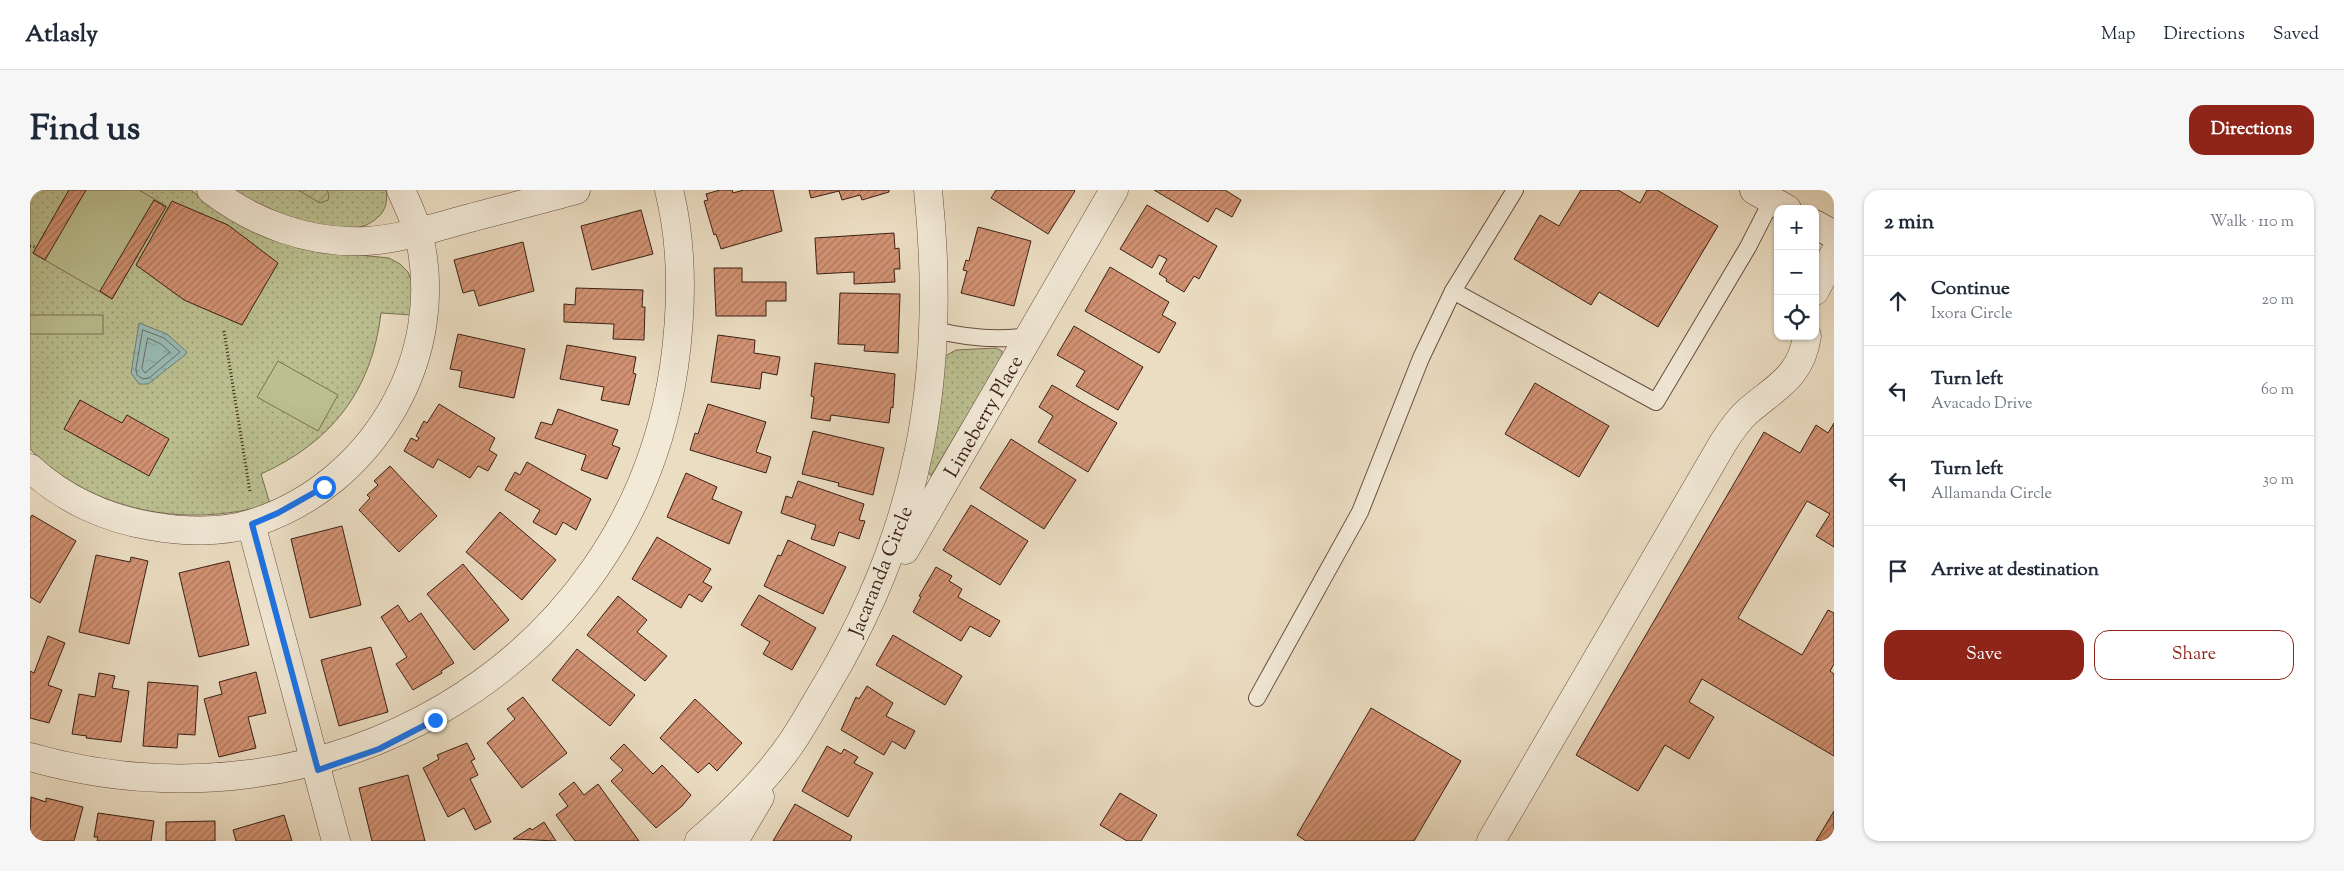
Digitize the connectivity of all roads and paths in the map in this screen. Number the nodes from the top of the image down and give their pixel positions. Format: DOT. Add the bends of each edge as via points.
graph roads {
  1 [pos="211,190"];
  2 [pos="401,190"];
  3 [pos="576,190"];
  4 [pos="669,190"];
  5 [pos="928,190"];
  6 [pos="1114,190"];
  7 [pos="1515,190"];
  8 [pos="1771,200"];
  9 [pos="1819,226"];
  10 [pos="418,232"];
  11 [pos="1834,235"];
  12 [pos="30,246"];
  13 [pos="36,248"];
  14 [pos="1834,254"];
  15 [pos="1819,283"];
  16 [pos="1453,291"];
  17 [pos="935,330"];
  18 [pos="224,331"];
  19 [pos="1029,336"];
  20 [pos="1806,340"];
  21 [pos="30,468"];
  22 [pos="253,523"];
  23 [pos="852,642"];
  24 [pos="1257,698"];
  25 [pos="794,740"];
  26 [pos="30,756"];
  27 [pos="318,770"];
  28 [pos="336,841"];
  29 [pos="699,841"];
  30 [pos="734,841"];
  31 [pos="1491,841"];
  1 -- 10 [label="street" via="257,219 308,236 366,241"];
  2 -- 10 [label="street"];
  3 -- 10 [label="street"];
  4 -- 27 [label="street" via="676,232 680,296 670,390 654,453 614,541 580,594 559,619 489,684 408,735 379,749"];
  5 -- 17 [label="street, Jacaranda Circle"];
  6 -- 19 [label="street, Limeberry Place"];
  7 -- 16 [label="lane"];
  8 -- 16 [label="lane" via="1748,247 1656,402"];
  9 -- 11 [label="street"];
  10 -- 22 [label="street" via="423,278 422,327 412,371 394,409 362,452 324,487"];
  12 -- 13 [label="path"];
  14 -- 15 [label="street"];
  16 -- 24 [label="lane" via="1421,358 1360,512"];
  17 -- 19 [label="lane" via="972,338"];
  17 -- 23 [label="street, Jacaranda Circle" via="924,427 909,500 891,556"];
  18 -- 22 [label="path"];
  19 -- 23 [label="street, Limeberry Place"];
  20 -- 31 [label="street" via="1802,354 1780,388 1738,421 1722,442"];
  21 -- 22 [label="street" via="74,500 139,524 184,530 229,528"];
  22 -- 27 [label="street"];
  23 -- 25 [label="street, Jacaranda Circle"];
  25 -- 29 [label="street, Jacaranda Circle" via="750,793"];
  25 -- 30 [label="street"];
  26 -- 27 [label="street" via="95,776 185,786 250,782"];
  27 -- 28 [label="street"];
}
